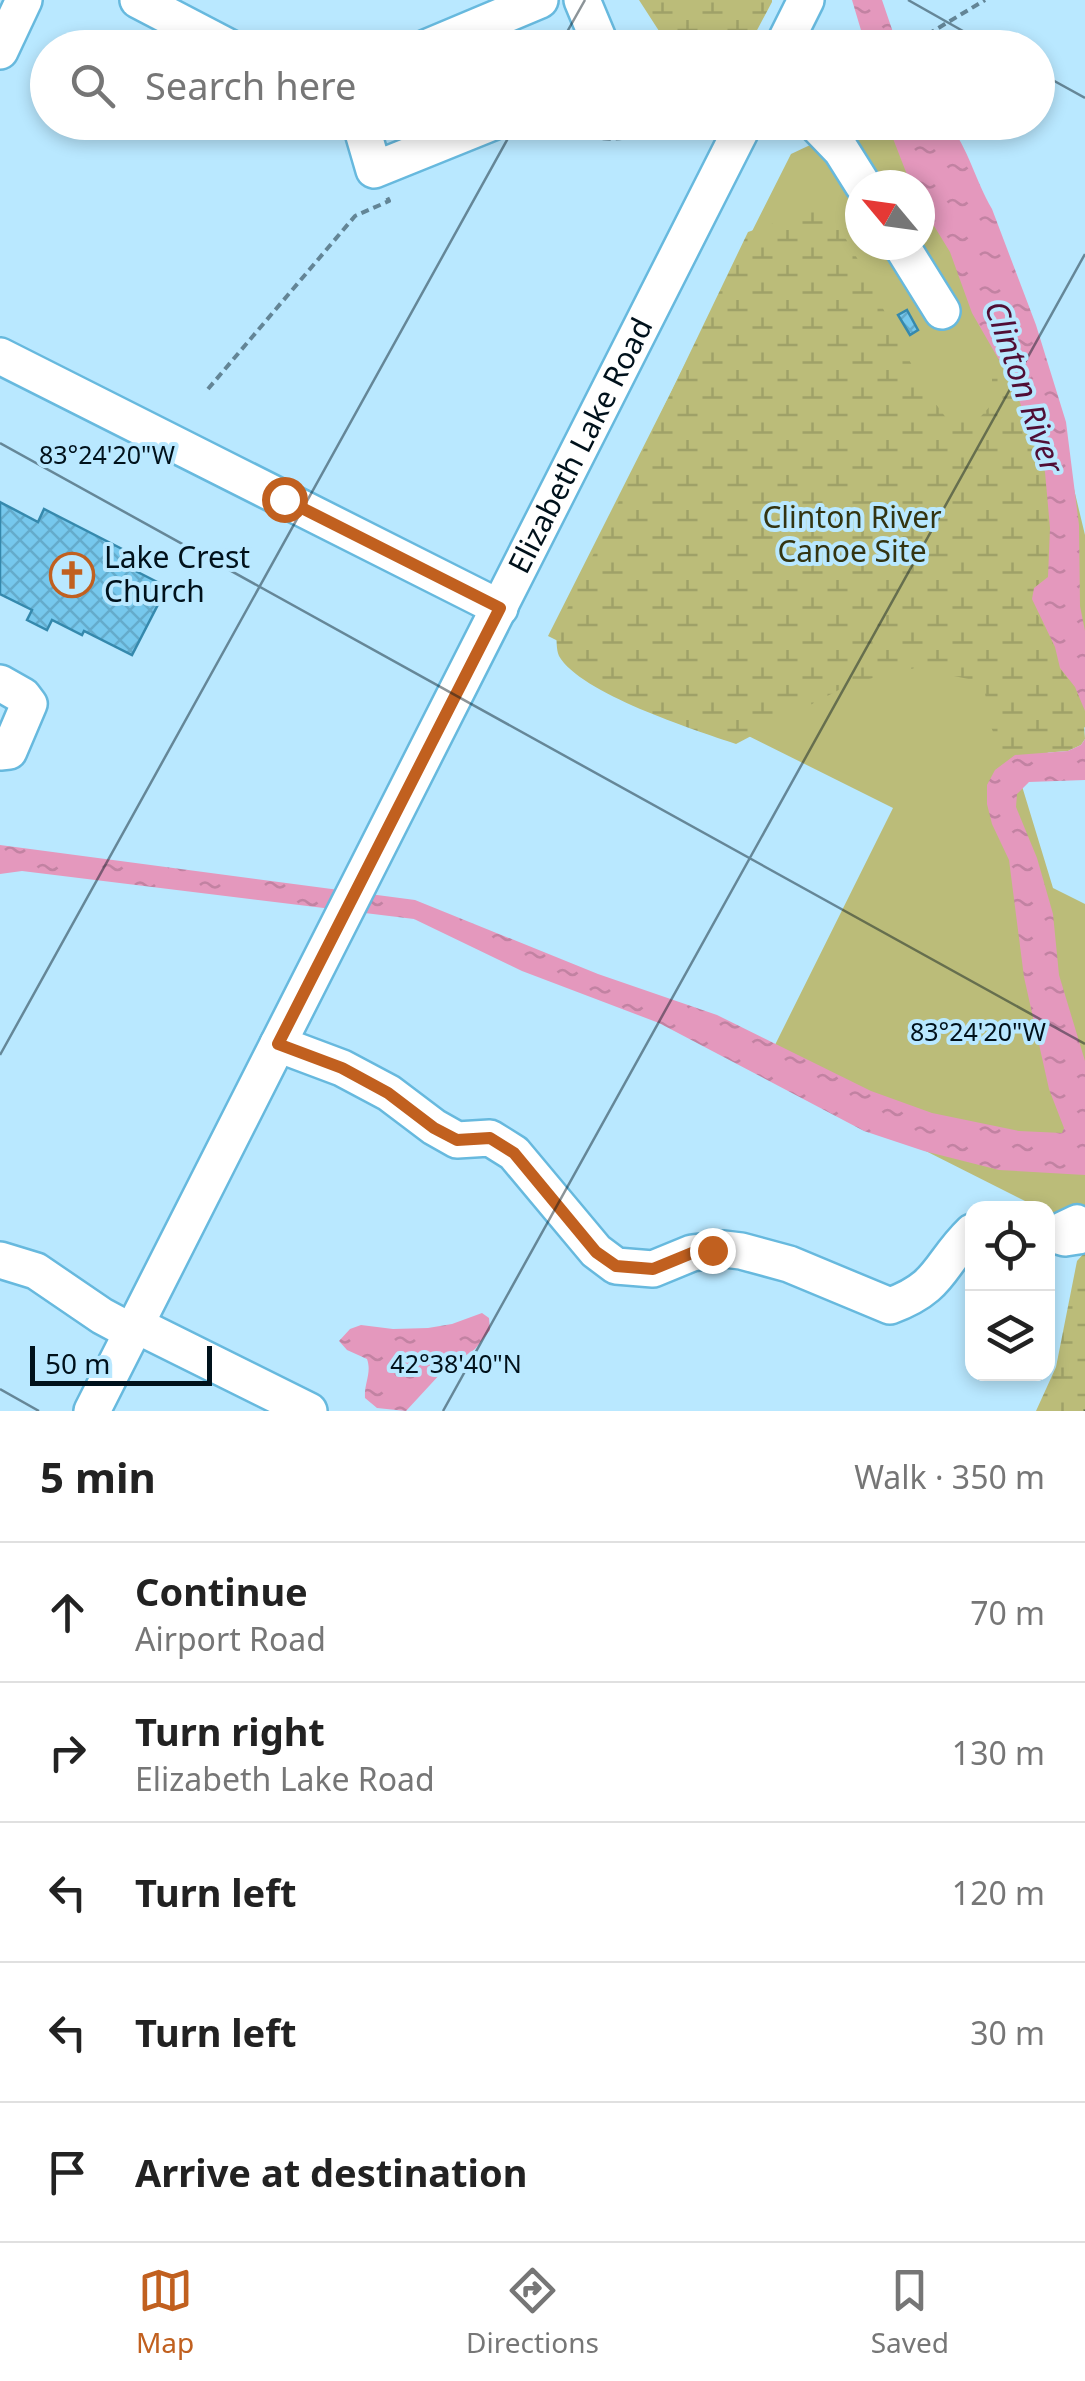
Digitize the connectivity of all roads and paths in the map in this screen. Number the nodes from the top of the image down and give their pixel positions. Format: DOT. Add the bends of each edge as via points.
graph roads {
  1 [pos="24,0"];
  2 [pos="138,0"];
  3 [pos="540,0"];
  4 [pos="582,0"];
  5 [pos="806,0"];
  6 [pos="985,0"];
  7 [pos="196,30"];
  8 [pos="469,30"];
  9 [pos="594,30"];
  10 [pos="791,30"];
  11 [pos="935,30"];
  12 [pos="0,51"];
  13 [pos="365,140"];
  14 [pos="448,140"];
  15 [pos="735,140"];
  16 [pos="823,140"];
  17 [pos="374,170"];
  18 [pos="855,170"];
  19 [pos="910,260"];
  20 [pos="942,311"];
  21 [pos="0,356"];
  22 [pos="208,389"];
  23 [pos="500,608"];
  24 [pos="0,683"];
  25 [pos="0,752"];
  26 [pos="278,1044"];
  27 [pos="965,1242"];
  28 [pos="0,1260"];
  29 [pos="134,1329"];
  30 [pos="92,1411"];
  31 [pos="309,1411"];
  1 -- 12 [label="street"];
  2 -- 7 [label="street"];
  3 -- 8 [label="street"];
  4 -- 9 [label="street"];
  5 -- 10 [label="street"];
  6 -- 11 [label="path"];
  13 -- 17 [label="street"];
  14 -- 17 [label="street"];
  15 -- 23 [label="street, Elizabeth Lake Road"];
  16 -- 18 [label="street" via="842,150"];
  17 -- 22 [label="path" via="389,201 355,216"];
  19 -- 20 [label="street"];
  21 -- 23 [label="street"];
  23 -- 26 [label="street, Elizabeth Lake Road"];
  24 -- 25 [label="street" via="29,704 9,752"];
  26 -- 27 [label="street" via="357,1076 457,1140 490,1138 514,1153 596,1252 616,1266 653,1269 692,1253 741,1251 890,1306 914,1298 939,1277"];
  26 -- 29 [label="street, Elizabeth Lake Road"];
  28 -- 29 [label="street" via="36,1271 102,1316"];
  29 -- 30 [label="street, Elizabeth Lake Road"];
  29 -- 31 [label="street"];
}
